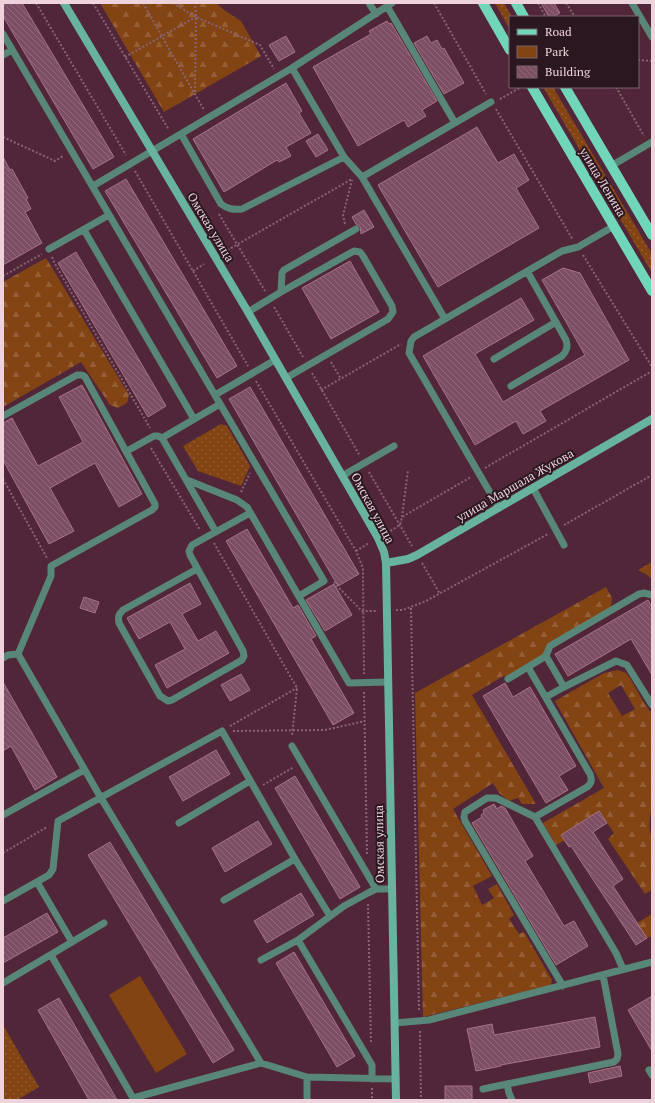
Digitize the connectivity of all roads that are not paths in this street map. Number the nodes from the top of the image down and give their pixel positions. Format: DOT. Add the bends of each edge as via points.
graph roads {
  1 [pos="64,3"];
  2 [pos="370,3"];
  3 [pos="483,3"];
  4 [pos="516,3"];
  5 [pos="632,3"];
  6 [pos="390,5"];
  7 [pos="376,14"];
  8 [pos="523,16"];
  9 [pos="3,34"];
  10 [pos="652,36"];
  11 [pos="509,48"];
  12 [pos="12,50"];
  13 [pos="3,55"];
  14 [pos="292,68"];
  15 [pos="533,88"];
  16 [pos="566,88"];
  17 [pos="492,103"];
  18 [pos="455,123"];
  19 [pos="178,136"];
  20 [pos="650,143"];
  21 [pos="152,151"];
  22 [pos="344,157"];
  23 [pos="611,166"];
  24 [pos="362,177"];
  25 [pos="92,186"];
  26 [pos="109,215"];
  27 [pos="614,226"];
  28 [pos="356,229"];
  29 [pos="84,230"];
  30 [pos="652,235"];
  31 [pos="49,249"];
  32 [pos="527,271"];
  33 [pos="652,291"];
  34 [pos="282,292"];
  35 [pos="248,312"];
  36 [pos="445,319"];
  37 [pos="556,322"];
  38 [pos="494,358"];
  39 [pos="275,360"];
  40 [pos="286,378"];
  41 [pos="511,386"];
  42 [pos="215,395"];
  43 [pos="220,404"];
  44 [pos="3,416"];
  45 [pos="194,419"];
  46 [pos="652,419"];
  47 [pos="162,438"];
  48 [pos="394,446"];
  49 [pos="127,451"];
  50 [pos="342,476"];
  51 [pos="187,480"];
  52 [pos="534,488"];
  53 [pos="499,508"];
  54 [pos="250,513"];
  55 [pos="210,535"];
  56 [pos="564,545"];
  57 [pos="386,563"];
  58 [pos="197,569"];
  59 [pos="652,595"];
  60 [pos="299,596"];
  61 [pos="18,654"];
  62 [pos="546,656"];
  63 [pos="3,658"];
  64 [pos="528,667"];
  65 [pos="508,679"];
  66 [pos="388,682"];
  67 [pos="564,687"];
  68 [pos="546,698"];
  69 [pos="652,705"];
  70 [pos="292,746"];
  71 [pos="84,770"];
  72 [pos="250,781"];
  73 [pos="101,798"];
  74 [pos="3,815"];
  75 [pos="536,817"];
  76 [pos="179,823"];
  77 [pos="295,859"];
  78 [pos="37,882"];
  79 [pos="392,888"];
  80 [pos="376,889"];
  81 [pos="224,900"];
  82 [pos="3,901"];
  83 [pos="330,916"];
  84 [pos="104,923"];
  85 [pos="298,940"];
  86 [pos="72,942"];
  87 [pos="51,955"];
  88 [pos="261,960"];
  89 [pos="652,962"];
  90 [pos="623,969"];
  91 [pos="603,975"];
  92 [pos="3,983"];
  93 [pos="563,986"];
  94 [pos="395,1023"];
  95 [pos="261,1062"];
  96 [pos="307,1077"];
  97 [pos="372,1079"];
  98 [pos="396,1079"];
  99 [pos="507,1084"];
  100 [pos="483,1088"];
  101 [pos="133,1099"];
  102 [pos="307,1100"];
  103 [pos="396,1100"];
  104 [pos="512,1100"];
  1 -- 21 [label="main road, Омская улица"];
  2 -- 7 [label="lane"];
  3 -- 11 [label="main road"];
  4 -- 8 [label="main road"];
  5 -- 10 [label="lane"];
  6 -- 7 [label="lane"];
  6 -- 18 [label="lane"];
  7 -- 14 [label="lane"];
  9 -- 12 [label="lane"];
  12 -- 13 [label="lane"];
  12 -- 25 [label="lane"];
  14 -- 19 [label="lane"];
  14 -- 22 [label="lane"];
  15 -- 27 [label="main road, улица Ленина"];
  16 -- 23 [label="main road, улица Ленина"];
  17 -- 18 [label="lane"];
  18 -- 24 [label="lane"];
  19 -- 21 [label="lane"];
  19 -- 22 [label="lane" via="221,204 235,210 242,209"];
  20 -- 23 [label="lane"];
  21 -- 25 [label="lane"];
  21 -- 35 [label="main road, Омская улица"];
  22 -- 24 [label="lane"];
  23 -- 30 [label="main road, улица Ленина"];
  24 -- 36 [label="lane"];
  25 -- 26 [label="lane"];
  26 -- 29 [label="lane"];
  26 -- 42 [label="lane"];
  27 -- 32 [label="lane" via="578,247 562,251"];
  27 -- 33 [label="main road, улица Ленина"];
  28 -- 34 [label="lane" via="284,270"];
  29 -- 31 [label="lane"];
  29 -- 45 [label="lane"];
  32 -- 36 [label="lane"];
  32 -- 37 [label="lane"];
  34 -- 35 [label="lane"];
  34 -- 40 [label="lane" via="351,252 360,252 392,306 393,312 388,319"];
  35 -- 39 [label="main road, Омская улица"];
  36 -- 53 [label="lane" via="414,337 409,353"];
  37 -- 38 [label="lane"];
  37 -- 41 [label="lane" via="566,340 567,351"];
  39 -- 40 [label="main road, Омская улица"];
  39 -- 42 [label="lane"];
  40 -- 50 [label="main road, Омская улица"];
  42 -- 43 [label="lane"];
  43 -- 45 [label="lane"];
  43 -- 60 [label="lane" via="324,581"];
  44 -- 49 [label="lane" via="77,375 82,375 88,381"];
  45 -- 47 [label="lane"];
  46 -- 52 [label="main road, улица Маршала Жукова"];
  47 -- 49 [label="lane" via="154,436"];
  47 -- 51 [label="lane"];
  48 -- 50 [label="lane"];
  49 -- 61 [label="lane" via="154,500 155,507 51,566 51,576"];
  50 -- 57 [label="main road, Омская улица" via="378,538"];
  51 -- 54 [label="lane" via="237,500 247,507"];
  51 -- 55 [label="lane"];
  52 -- 53 [label="main road, улица Маршала Жукова"];
  52 -- 56 [label="lane"];
  53 -- 57 [label="main road, улица Маршала Жукова" via="417,555"];
  54 -- 55 [label="lane"];
  54 -- 60 [label="lane"];
  55 -- 58 [label="lane" via="192,545 189,551"];
  57 -- 66 [label="main road, Омская улица"];
  58 -- 58 [label="lane" via="244,651 244,656 242,660 168,700 160,696 118,618 123,610"];
  59 -- 62 [label="lane" via="639,594 550,646"];
  60 -- 66 [label="lane" via="349,683"];
  61 -- 63 [label="lane"];
  61 -- 71 [label="lane"];
  62 -- 64 [label="lane"];
  62 -- 67 [label="lane"];
  64 -- 65 [label="lane"];
  64 -- 68 [label="lane"];
  66 -- 79 [label="main road, Омская улица"];
  67 -- 68 [label="lane"];
  67 -- 69 [label="lane" via="616,661 627,665"];
  68 -- 75 [label="lane" via="592,779 587,787"];
  70 -- 80 [label="lane"];
  71 -- 73 [label="lane"];
  71 -- 74 [label="lane"];
  72 -- 73 [label="lane" via="222,731"];
  72 -- 76 [label="lane"];
  72 -- 77 [label="lane"];
  73 -- 78 [label="lane" via="58,821 53,869 49,876"];
  73 -- 95 [label="lane"];
  75 -- 90 [label="lane"];
  75 -- 93 [label="lane" via="491,797 465,812 464,817"];
  77 -- 81 [label="lane"];
  77 -- 83 [label="lane"];
  78 -- 82 [label="lane"];
  78 -- 86 [label="lane"];
  79 -- 80 [label="lane"];
  79 -- 94 [label="main road, Омская улица"];
  80 -- 83 [label="lane"];
  83 -- 85 [label="lane"];
  84 -- 86 [label="lane"];
  85 -- 88 [label="lane"];
  85 -- 97 [label="lane" via="372,1065"];
  86 -- 87 [label="lane"];
  87 -- 92 [label="lane"];
  87 -- 101 [label="lane"];
  89 -- 90 [label="lane"];
  90 -- 91 [label="lane"];
  91 -- 93 [label="lane"];
  91 -- 99 [label="lane" via="617,1059 614,1062"];
  93 -- 94 [label="lane" via="420,1022"];
  94 -- 98 [label="main road, Омская улица"];
  95 -- 96 [label="lane"];
  95 -- 101 [label="lane"];
  96 -- 97 [label="lane"];
  96 -- 102 [label="lane"];
  97 -- 98 [label="lane"];
  98 -- 103 [label="main road, Омская улица"];
  99 -- 100 [label="lane"];
  99 -- 104 [label="lane"];
}
